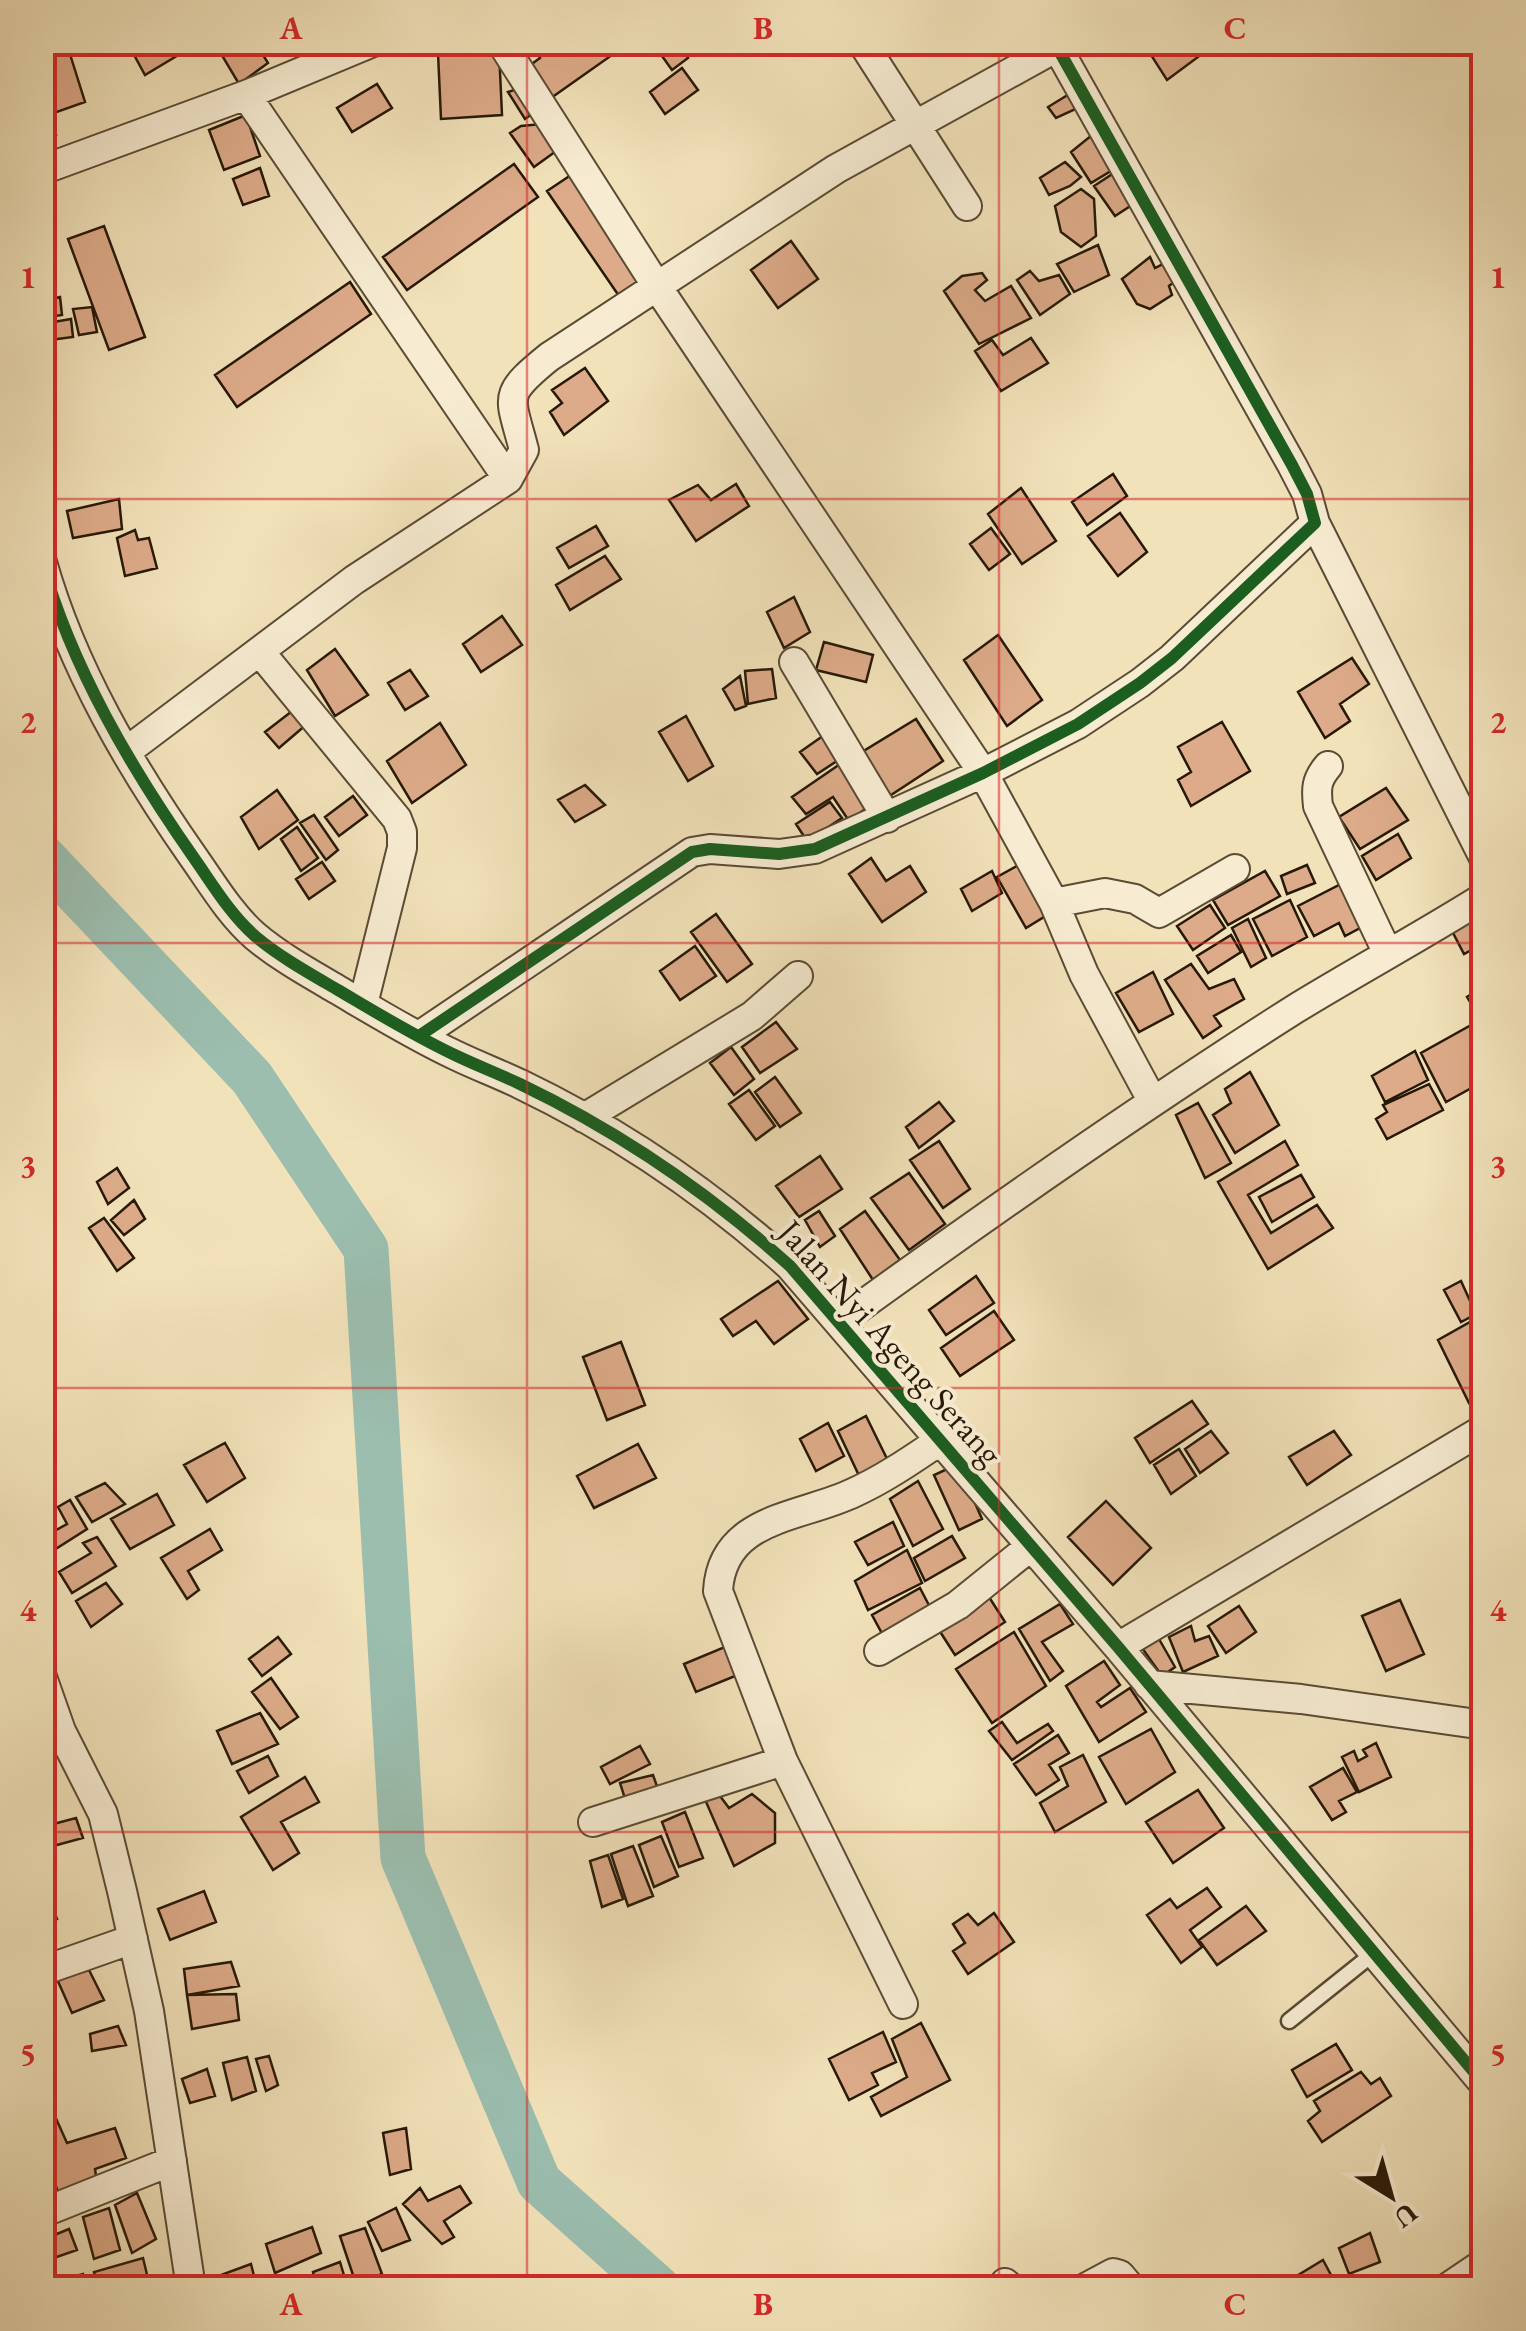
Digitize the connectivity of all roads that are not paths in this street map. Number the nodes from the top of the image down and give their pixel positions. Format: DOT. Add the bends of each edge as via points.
graph roads {
  1 [pos="373,42"];
  2 [pos="502,42"];
  3 [pos="862,42"];
  4 [pos="1058,45"];
  5 [pos="246,96"];
  6 [pos="916,125"];
  7 [pos="42,170"];
  8 [pos="967,206"];
  9 [pos="656,285"];
  10 [pos="508,478"];
  11 [pos="1316,523"];
  12 [pos="42,562"];
  13 [pos="260,652"];
  14 [pos="794,662"];
  15 [pos="128,751"];
  16 [pos="1328,766"];
  17 [pos="983,774"];
  18 [pos="887,818"];
  19 [pos="1484,858"];
  20 [pos="1235,869"];
  21 [pos="1484,897"];
  22 [pos="1054,903"];
  23 [pos="1388,954"];
  24 [pos="798,976"];
  25 [pos="363,1004"];
  26 [pos="419,1036"];
  27 [pos="1153,1102"];
  28 [pos="584,1118"];
  29 [pos="839,1322"];
  30 [pos="1484,1429"];
  31 [pos="941,1440"];
  32 [pos="1031,1546"];
  33 [pos="1118,1648"];
  34 [pos="879,1651"];
  35 [pos="42,1677"];
  36 [pos="1150,1685"];
  37 [pos="1484,1725"];
  38 [pos="52,1736"];
  39 [pos="783,1761"];
  40 [pos="593,1822"];
  41 [pos="133,1939"];
  42 [pos="1374,1953"];
  43 [pos="42,1972"];
  44 [pos="903,2004"];
  45 [pos="1290,2021"];
  46 [pos="1484,2084"];
  47 [pos="172,2160"];
  48 [pos="42,2213"];
  49 [pos="1484,2263"];
  50 [pos="191,2288"];
  51 [pos="1084,2288"];
  52 [pos="1131,2288"];
  53 [pos="1447,2288"];
  1 -- 5 [label="street"];
  2 -- 9 [label="street"];
  3 -- 6 [label="street"];
  4 -- 6 [label="street"];
  4 -- 11 [label="street" via="1292,465"];
  5 -- 7 [label="street"];
  5 -- 10 [label="street"];
  6 -- 8 [label="street"];
  6 -- 9 [label="street" via="836,168"];
  9 -- 10 [label="street" via="549,357 514,390 511,404 524,450"];
  9 -- 17 [label="street"];
  10 -- 13 [label="street"];
  11 -- 17 [label="street" via="1140,683"];
  11 -- 19 [label="street"];
  12 -- 15 [label="street, Jalan Nyi Ageng Serang" via="90,685"];
  13 -- 15 [label="street"];
  13 -- 25 [label="street" via="402,832"];
  14 -- 18 [label="street"];
  15 -- 25 [label="street, Jalan Nyi Ageng Serang" via="172,827 253,934"];
  16 -- 23 [label="street" via="1319,777 1318,806"];
  17 -- 18 [label="street"];
  17 -- 22 [label="street"];
  18 -- 26 [label="street" via="796,854 692,852"];
  20 -- 22 [label="street" via="1160,913 1105,892"];
  21 -- 23 [label="street"];
  22 -- 27 [label="street"];
  23 -- 27 [label="street"];
  24 -- 28 [label="street" via="752,1016"];
  25 -- 26 [label="street, Jalan Nyi Ageng Serang"];
  26 -- 28 [label="street, Jalan Nyi Ageng Serang"];
  27 -- 29 [label="street"];
  28 -- 29 [label="street, Jalan Nyi Ageng Serang" via="678,1174 742,1224"];
  29 -- 31 [label="street, Jalan Nyi Ageng Serang"];
  30 -- 33 [label="street"];
  31 -- 32 [label="street, Jalan Nyi Ageng Serang"];
  31 -- 39 [label="street" via="851,1494 752,1531 719,1569 718,1591"];
  32 -- 33 [label="street, Jalan Nyi Ageng Serang"];
  32 -- 34 [label="street" via="958,1605"];
  33 -- 36 [label="street, Jalan Nyi Ageng Serang"];
  35 -- 38 [label="street"];
  36 -- 37 [label="street"];
  36 -- 42 [label="street, Jalan Nyi Ageng Serang"];
  38 -- 41 [label="street" via="103,1814"];
  39 -- 40 [label="street"];
  39 -- 44 [label="street"];
  41 -- 43 [label="street"];
  41 -- 47 [label="street"];
  42 -- 45 [label="lane"];
  42 -- 46 [label="street, Jalan Nyi Ageng Serang"];
  47 -- 48 [label="street"];
  47 -- 50 [label="street"];
  49 -- 53 [label="street"];
  51 -- 52 [label="street" via="1113,2272"];
}
